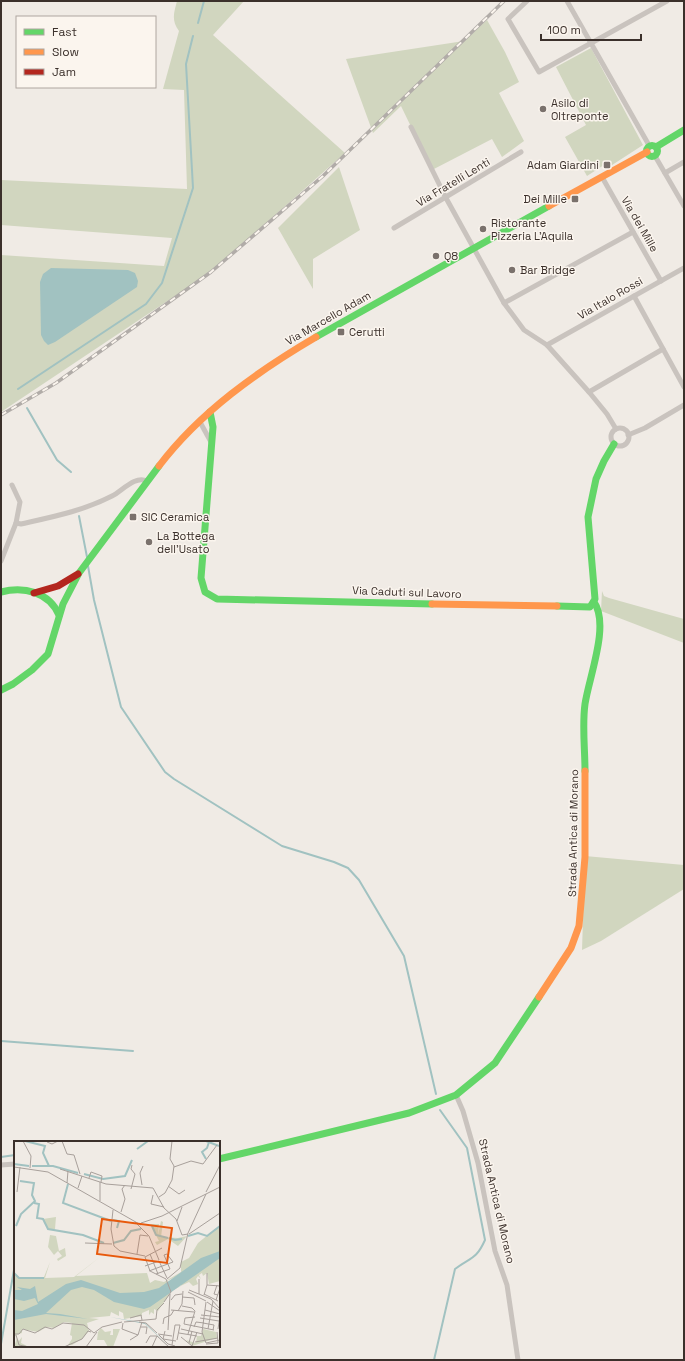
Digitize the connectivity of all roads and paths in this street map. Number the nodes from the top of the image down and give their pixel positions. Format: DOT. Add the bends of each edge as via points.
graph roads {
  1 [pos="527,1"];
  2 [pos="567,1"];
  3 [pos="667,1"];
  4 [pos="592,43"];
  5 [pos="411,127"];
  6 [pos="684,130"];
  7 [pos="651,149"];
  8 [pos="521,152"];
  9 [pos="655,156"];
  10 [pos="684,162"];
  11 [pos="665,173"];
  12 [pos="602,177"];
  13 [pos="446,198"];
  14 [pos="683,203"];
  15 [pos="394,228"];
  16 [pos="633,232"];
  17 [pos="474,247"];
  18 [pos="684,268"];
  19 [pos="661,281"];
  20 [pos="634,296"];
  21 [pos="504,303"];
  22 [pos="547,345"];
  23 [pos="663,349"];
  24 [pos="684,387"];
  25 [pos="589,392"];
  26 [pos="684,405"];
  27 [pos="210,412"];
  28 [pos="200,422"];
  29 [pos="616,429"];
  30 [pos="628,435"];
  31 [pos="211,443"];
  32 [pos="614,444"];
  33 [pos="147,480"];
  34 [pos="12,485"];
  35 [pos="16,523"];
  36 [pos="1,561"];
  37 [pos="81,571"];
  38 [pos="1,586"];
  39 [pos="15,589"];
  40 [pos="1,592"];
  41 [pos="33,593"];
  42 [pos="594,602"];
  43 [pos="59,615"];
  44 [pos="13,684"];
  45 [pos="1,690"];
  46 [pos="1,697"];
  47 [pos="456,1095"];
  48 [pos="220,1159"];
  49 [pos="14,1164"];
  50 [pos="1,1165"];
  51 [pos="518,1360"];
  1 -- 4 [label="street" via="508,19 539,72"];
  2 -- 4 [label="street"];
  3 -- 4 [label="street"];
  4 -- 7 [label="street"];
  5 -- 13 [label="street"];
  6 -- 7 [label="street, Via Marcello Adam"];
  7 -- 9 [label="street" via="650,156"];
  7 -- 12 [label="street, Via Marcello Adam"];
  8 -- 13 [label="street, Via Fratelli Lenti"];
  9 -- 11 [label="street"];
  10 -- 11 [label="street"];
  11 -- 14 [label="street"];
  12 -- 16 [label="street, Via dei Mille"];
  12 -- 17 [label="street, Via Marcello Adam"];
  13 -- 15 [label="street, Via Fratelli Lenti"];
  13 -- 17 [label="street"];
  16 -- 19 [label="street, Via dei Mille"];
  16 -- 21 [label="street"];
  17 -- 21 [label="street"];
  17 -- 27 [label="street, Via Marcello Adam" via="275,362 240,386"];
  18 -- 19 [label="street, Via Italo Rossi"];
  19 -- 20 [label="street, Via Italo Rossi"];
  20 -- 22 [label="street, Via Italo Rossi"];
  20 -- 23 [label="street"];
  21 -- 22 [label="street" via="524,330"];
  22 -- 25 [label="street"];
  23 -- 24 [label="street"];
  23 -- 25 [label="street"];
  25 -- 29 [label="street"];
  26 -- 30 [label="street"];
  27 -- 28 [label="street, Via Marcello Adam"];
  27 -- 31 [label="street, Via Caduti sul Lavoro" via="213,427"];
  28 -- 31 [label="street"];
  28 -- 33 [label="street, Via Marcello Adam"];
  29 -- 30 [label="street" via="623,429"];
  29 -- 32 [label="street" via="611,436"];
  30 -- 32 [label="street" via="625,444"];
  31 -- 42 [label="street, Via Caduti sul Lavoro" via="202,587 212,597 583,607"];
  32 -- 42 [label="street" via="597,478 588,517"];
  33 -- 35 [label="street" via="131,483 114,496 82,510"];
  33 -- 37 [label="street, Via Marcello Adam"];
  34 -- 35 [label="street" via="20,502"];
  35 -- 36 [label="street"];
  37 -- 41 [label="street, Via Marcello Adam" via="58,586"];
  37 -- 43 [label="street, Via Marcello Adam"];
  38 -- 39 [label="street"];
  39 -- 40 [label="street"];
  39 -- 41 [label="street"];
  41 -- 43 [label="street" via="50,600"];
  42 -- 47 [label="street, Strada Antica di Morano" via="598,608 600,629 584,705 585,857 579,926 571,948 495,1063"];
  43 -- 44 [label="street, Via Marcello Adam" via="48,654"];
  44 -- 45 [label="street"];
  44 -- 46 [label="street"];
  47 -- 48 [label="street, Strada Antica di Morano" via="409,1113"];
  47 -- 51 [label="street, Strada Antica di Morano" via="478,1163 495,1251 507,1285"];
  49 -- 50 [label="street"];
}
